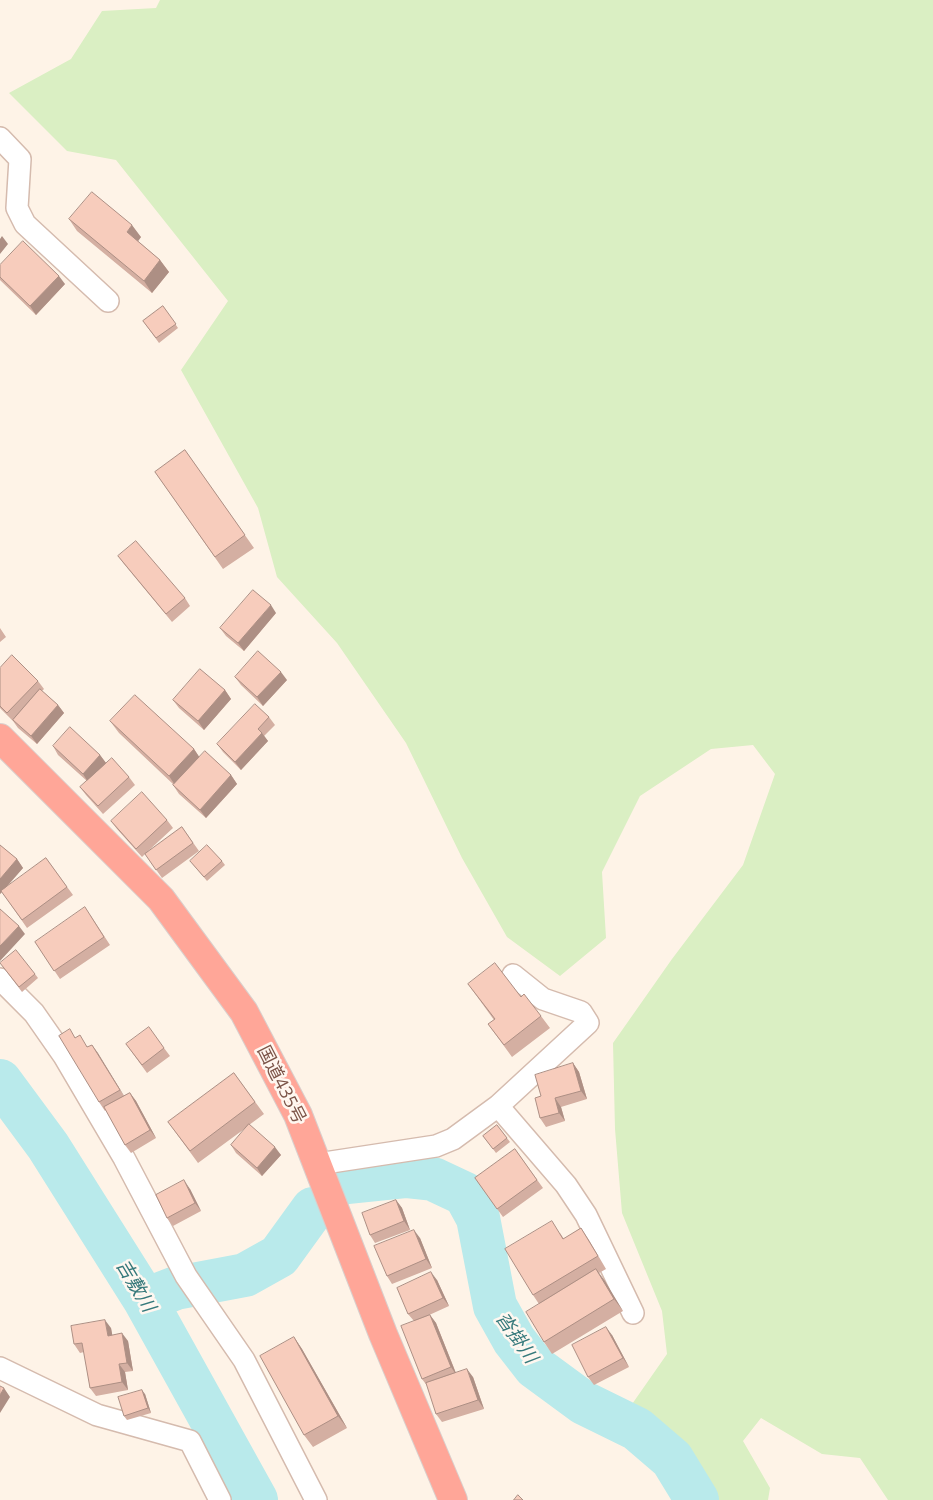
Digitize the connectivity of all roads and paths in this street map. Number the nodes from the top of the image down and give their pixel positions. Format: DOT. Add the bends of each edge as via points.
graph roads {
  1 [pos="0,138"];
  2 [pos="108,301"];
  3 [pos="0,738"];
  4 [pos="513,975"];
  5 [pos="0,979"];
  6 [pos="498,1106"];
  7 [pos="318,1164"];
  8 [pos="634,1314"];
  9 [pos="0,1368"];
  10 [pos="220,1500"];
  11 [pos="316,1500"];
  12 [pos="453,1500"];
  1 -- 2 [label="street" via="20,159 17,208 25,224"];
  3 -- 7 [label="highway, 国道435号" via="161,899 244,1012 298,1115"];
  4 -- 6 [label="street" via="543,999 581,1012 588,1023"];
  5 -- 11 [label="street" via="34,1013 64,1056 124,1158 186,1276 244,1360"];
  6 -- 7 [label="street" via="453,1139 436,1146"];
  6 -- 8 [label="street" via="566,1185 586,1215"];
  7 -- 12 [label="highway, 国道435号" via="383,1334"];
  9 -- 10 [label="street" via="97,1415 190,1441"];
}
